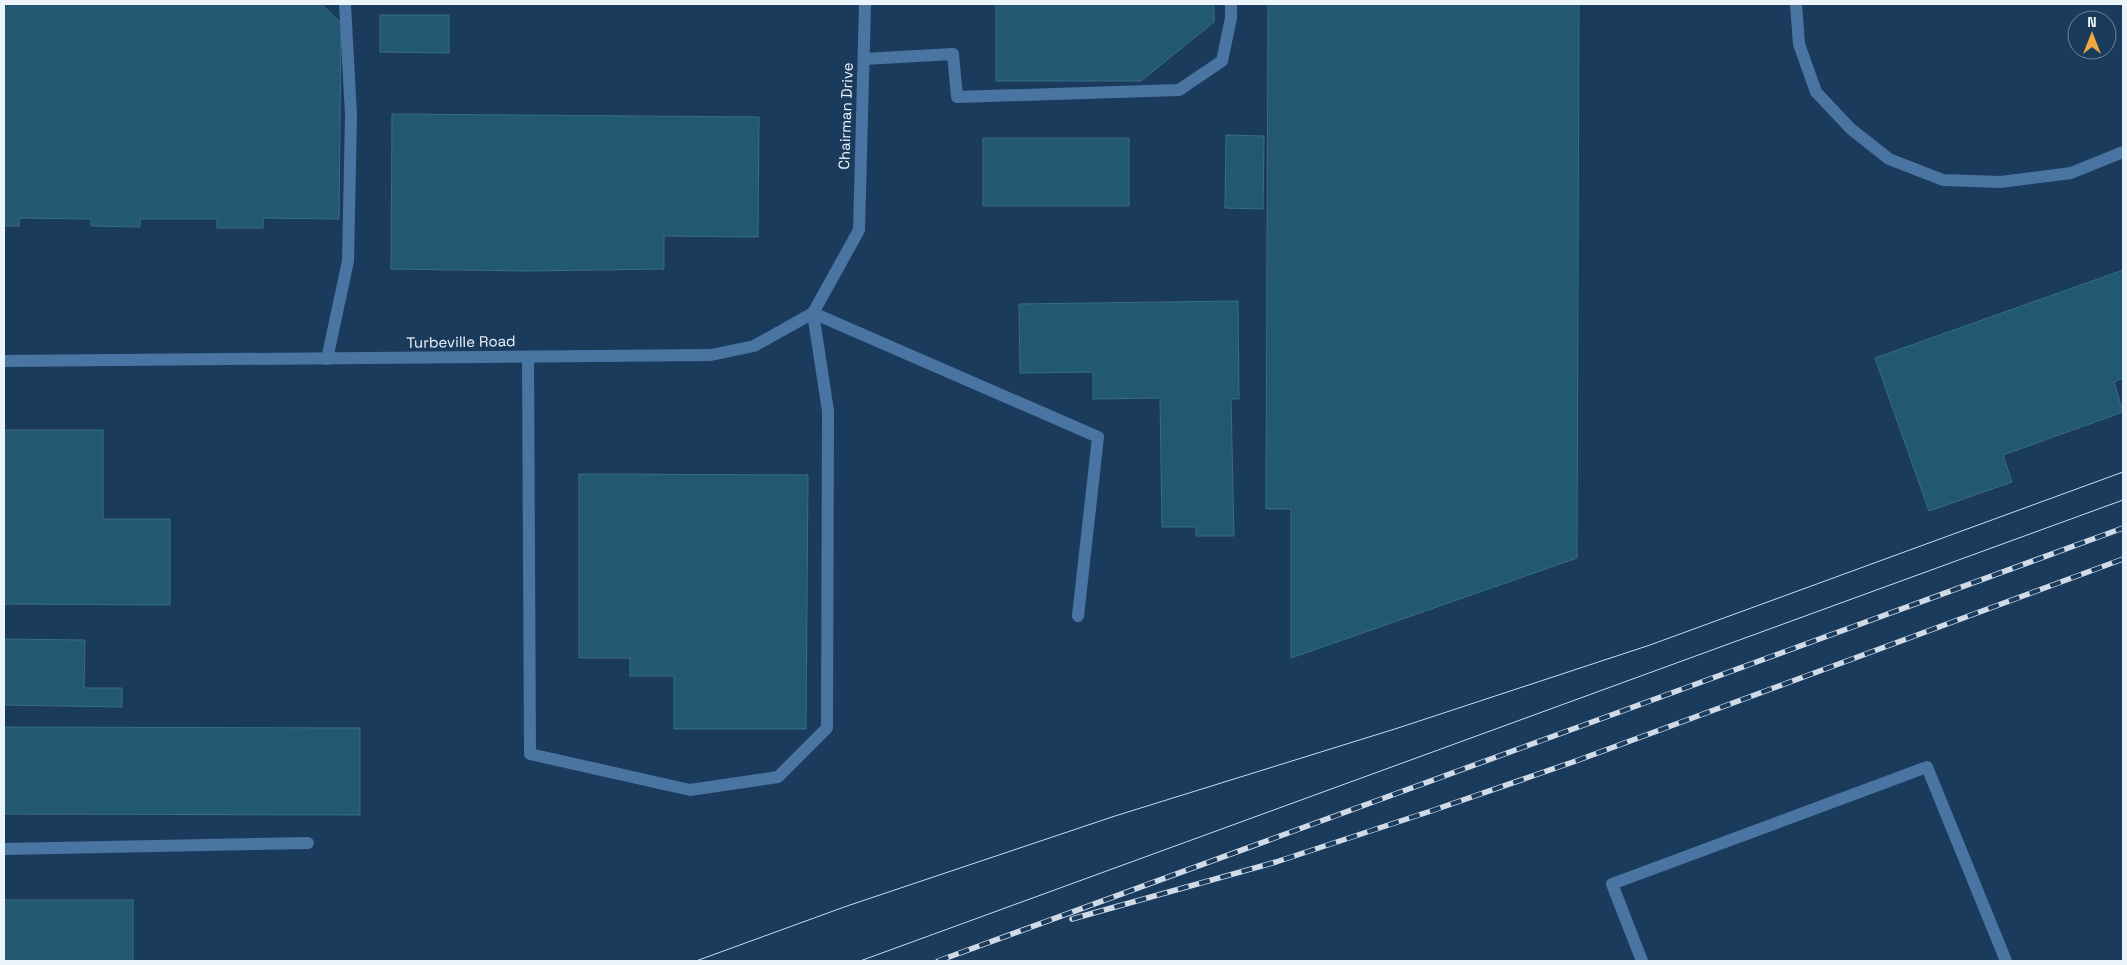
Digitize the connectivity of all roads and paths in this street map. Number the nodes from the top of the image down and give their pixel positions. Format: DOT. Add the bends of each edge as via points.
graph roads {
  1 [pos="345,4"];
  2 [pos="865,4"];
  3 [pos="1231,4"];
  4 [pos="1796,4"];
  5 [pos="864,59"];
  6 [pos="2123,152"];
  7 [pos="813,312"];
  8 [pos="528,358"];
  9 [pos="328,360"];
  10 [pos="4,362"];
  11 [pos="1078,616"];
  12 [pos="308,843"];
  13 [pos="4,849"];
  14 [pos="1642,961"];
  15 [pos="2006,961"];
  1 -- 9 [label="street" via="351,116 348,261"];
  2 -- 5 [label="street, Chairman Drive"];
  3 -- 5 [label="street" via="1222,60 1179,90 957,97 953,54"];
  4 -- 6 [label="street" via="1799,44 1816,92 1851,129 1889,159 1943,180 2000,182 2071,173"];
  5 -- 7 [label="street, Chairman Drive" via="860,230"];
  7 -- 8 [label="street, Turbeville Road" via="754,346 712,354"];
  7 -- 8 [label="street" via="828,411 827,728 778,777 690,790 530,754"];
  7 -- 11 [label="street" via="1098,437"];
  8 -- 9 [label="street, Turbeville Road"];
  9 -- 10 [label="street, Turbeville Road"];
  12 -- 13 [label="street"];
  14 -- 15 [label="street" via="1612,884 1926,767"];
}
